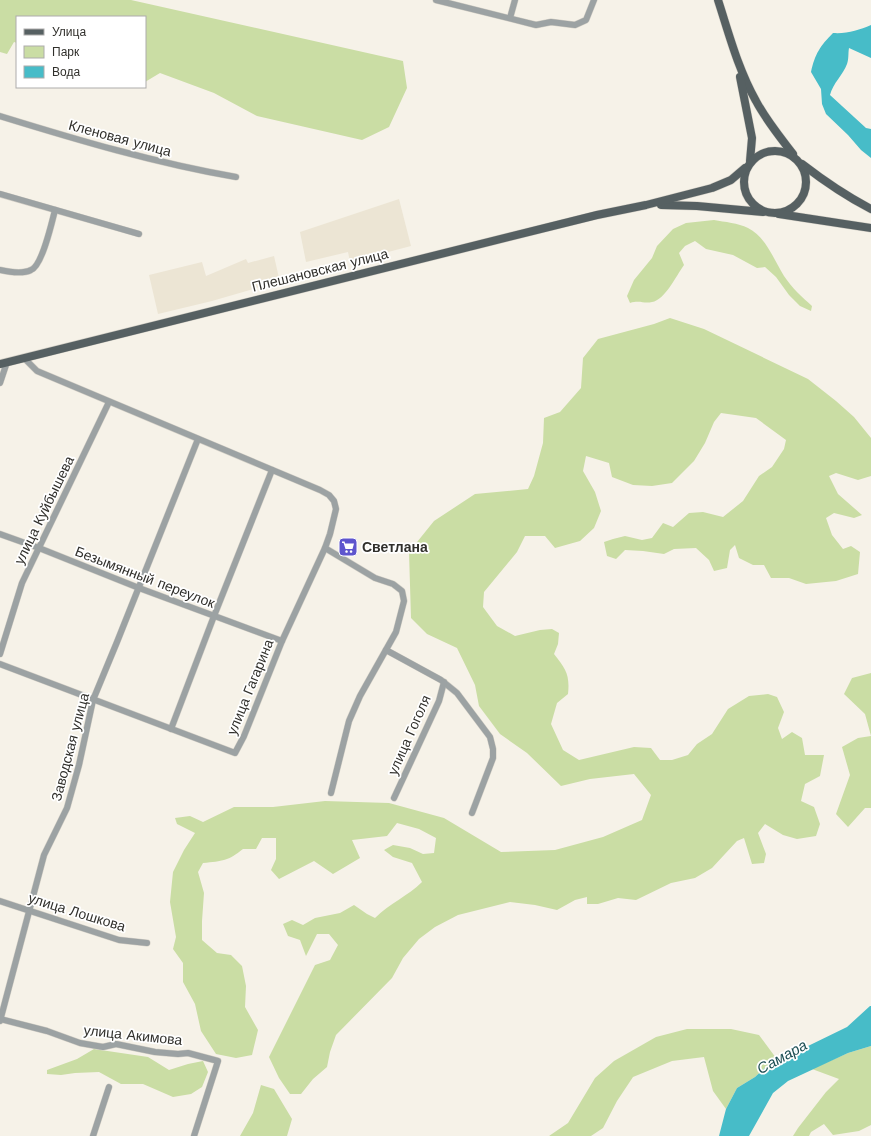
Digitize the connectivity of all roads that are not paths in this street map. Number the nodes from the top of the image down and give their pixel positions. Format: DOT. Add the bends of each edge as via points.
graph roads {
  1 [pos="436,0"];
  2 [pos="515,0"];
  3 [pos="594,0"];
  4 [pos="718,0"];
  5 [pos="510,18"];
  6 [pos="736,56"];
  7 [pos="0,116"];
  8 [pos="797,159"];
  9 [pos="748,165"];
  10 [pos="236,177"];
  11 [pos="0,194"];
  12 [pos="646,205"];
  13 [pos="871,209"];
  14 [pos="55,210"];
  15 [pos="771,213"];
  16 [pos="871,228"];
  17 [pos="139,234"];
  18 [pos="0,270"];
  19 [pos="24,358"];
  20 [pos="3,363"];
  21 [pos="0,383"];
  22 [pos="110,402"];
  23 [pos="198,439"];
  24 [pos="272,470"];
  25 [pos="0,534"];
  26 [pos="39,548"];
  27 [pos="326,548"];
  28 [pos="140,588"];
  29 [pos="214,616"];
  30 [pos="282,641"];
  31 [pos="386,650"];
  32 [pos="0,654"];
  33 [pos="0,664"];
  34 [pos="444,682"];
  35 [pos="93,700"];
  36 [pos="172,729"];
  37 [pos="331,793"];
  38 [pos="394,798"];
  39 [pos="472,813"];
  40 [pos="0,901"];
  41 [pos="30,911"];
  42 [pos="147,943"];
  43 [pos="0,1020"];
  44 [pos="109,1087"];
  45 [pos="93,1136"];
  46 [pos="194,1136"];
  1 -- 5 [label="street"];
  2 -- 5 [label="street"];
  3 -- 5 [label="street" via="586,20 575,25 551,22 536,25"];
  4 -- 6 [label="main road"];
  6 -- 8 [label="main road" via="756,102 770,125"];
  6 -- 9 [label="main road" via="752,138"];
  7 -- 10 [label="street, Кленовая улица" via="134,156"];
  8 -- 9 [label="main road" via="786,152 770,151 763,153"];
  8 -- 13 [label="main road" via="828,184"];
  8 -- 15 [label="main road" via="806,180 803,196 792,208"];
  9 -- 12 [label="main road" via="722,185"];
  9 -- 15 [label="main road" via="744,182 747,195 758,208"];
  11 -- 14 [label="street"];
  12 -- 15 [label="main road" via="697,206"];
  12 -- 19 [label="main road, Плешановская улица"];
  14 -- 17 [label="street"];
  14 -- 18 [label="street" via="43,252 33,270"];
  15 -- 16 [label="main road"];
  19 -- 20 [label="main road, Плешановская улица"];
  19 -- 22 [label="street" via="37,371"];
  20 -- 21 [label="street"];
  22 -- 23 [label="street"];
  22 -- 26 [label="street, улица Куйбышева"];
  23 -- 24 [label="street"];
  23 -- 28 [label="street, Заводская улица"];
  24 -- 27 [label="street, улица Гагарина" via="320,490 334,501 336,508"];
  24 -- 29 [label="street"];
  25 -- 26 [label="street, Безымянный переулок"];
  26 -- 28 [label="street, Безымянный переулок"];
  26 -- 32 [label="street, улица Куйбышева" via="22,583"];
  27 -- 30 [label="street, улица Гагарина"];
  27 -- 31 [label="street" via="402,591 404,601 396,632"];
  28 -- 29 [label="street, Безымянный переулок"];
  28 -- 35 [label="street, Заводская улица"];
  29 -- 30 [label="street, Безымянный переулок"];
  29 -- 36 [label="street"];
  30 -- 36 [label="street, улица Гагарина" via="235,754"];
  31 -- 34 [label="street"];
  31 -- 37 [label="street" via="349,721"];
  33 -- 35 [label="street, улица Гагарина"];
  34 -- 38 [label="street, улица Гоголя" via="439,701"];
  34 -- 39 [label="street" via="457,693 475,716 490,737 493,749 493,758"];
  35 -- 36 [label="street, улица Гагарина"];
  35 -- 41 [label="street, Заводская улица" via="67,808 44,855"];
  40 -- 41 [label="street, улица Лошкова"];
  41 -- 42 [label="street, улица Лошкова" via="120,940"];
  41 -- 43 [label="street, Заводская улица"];
  43 -- 46 [label="street, улица Акимова" via="47,1030 80,1043 103,1047 116,1044 155,1052 188,1053 218,1061"];
  44 -- 45 [label="street"];
}
